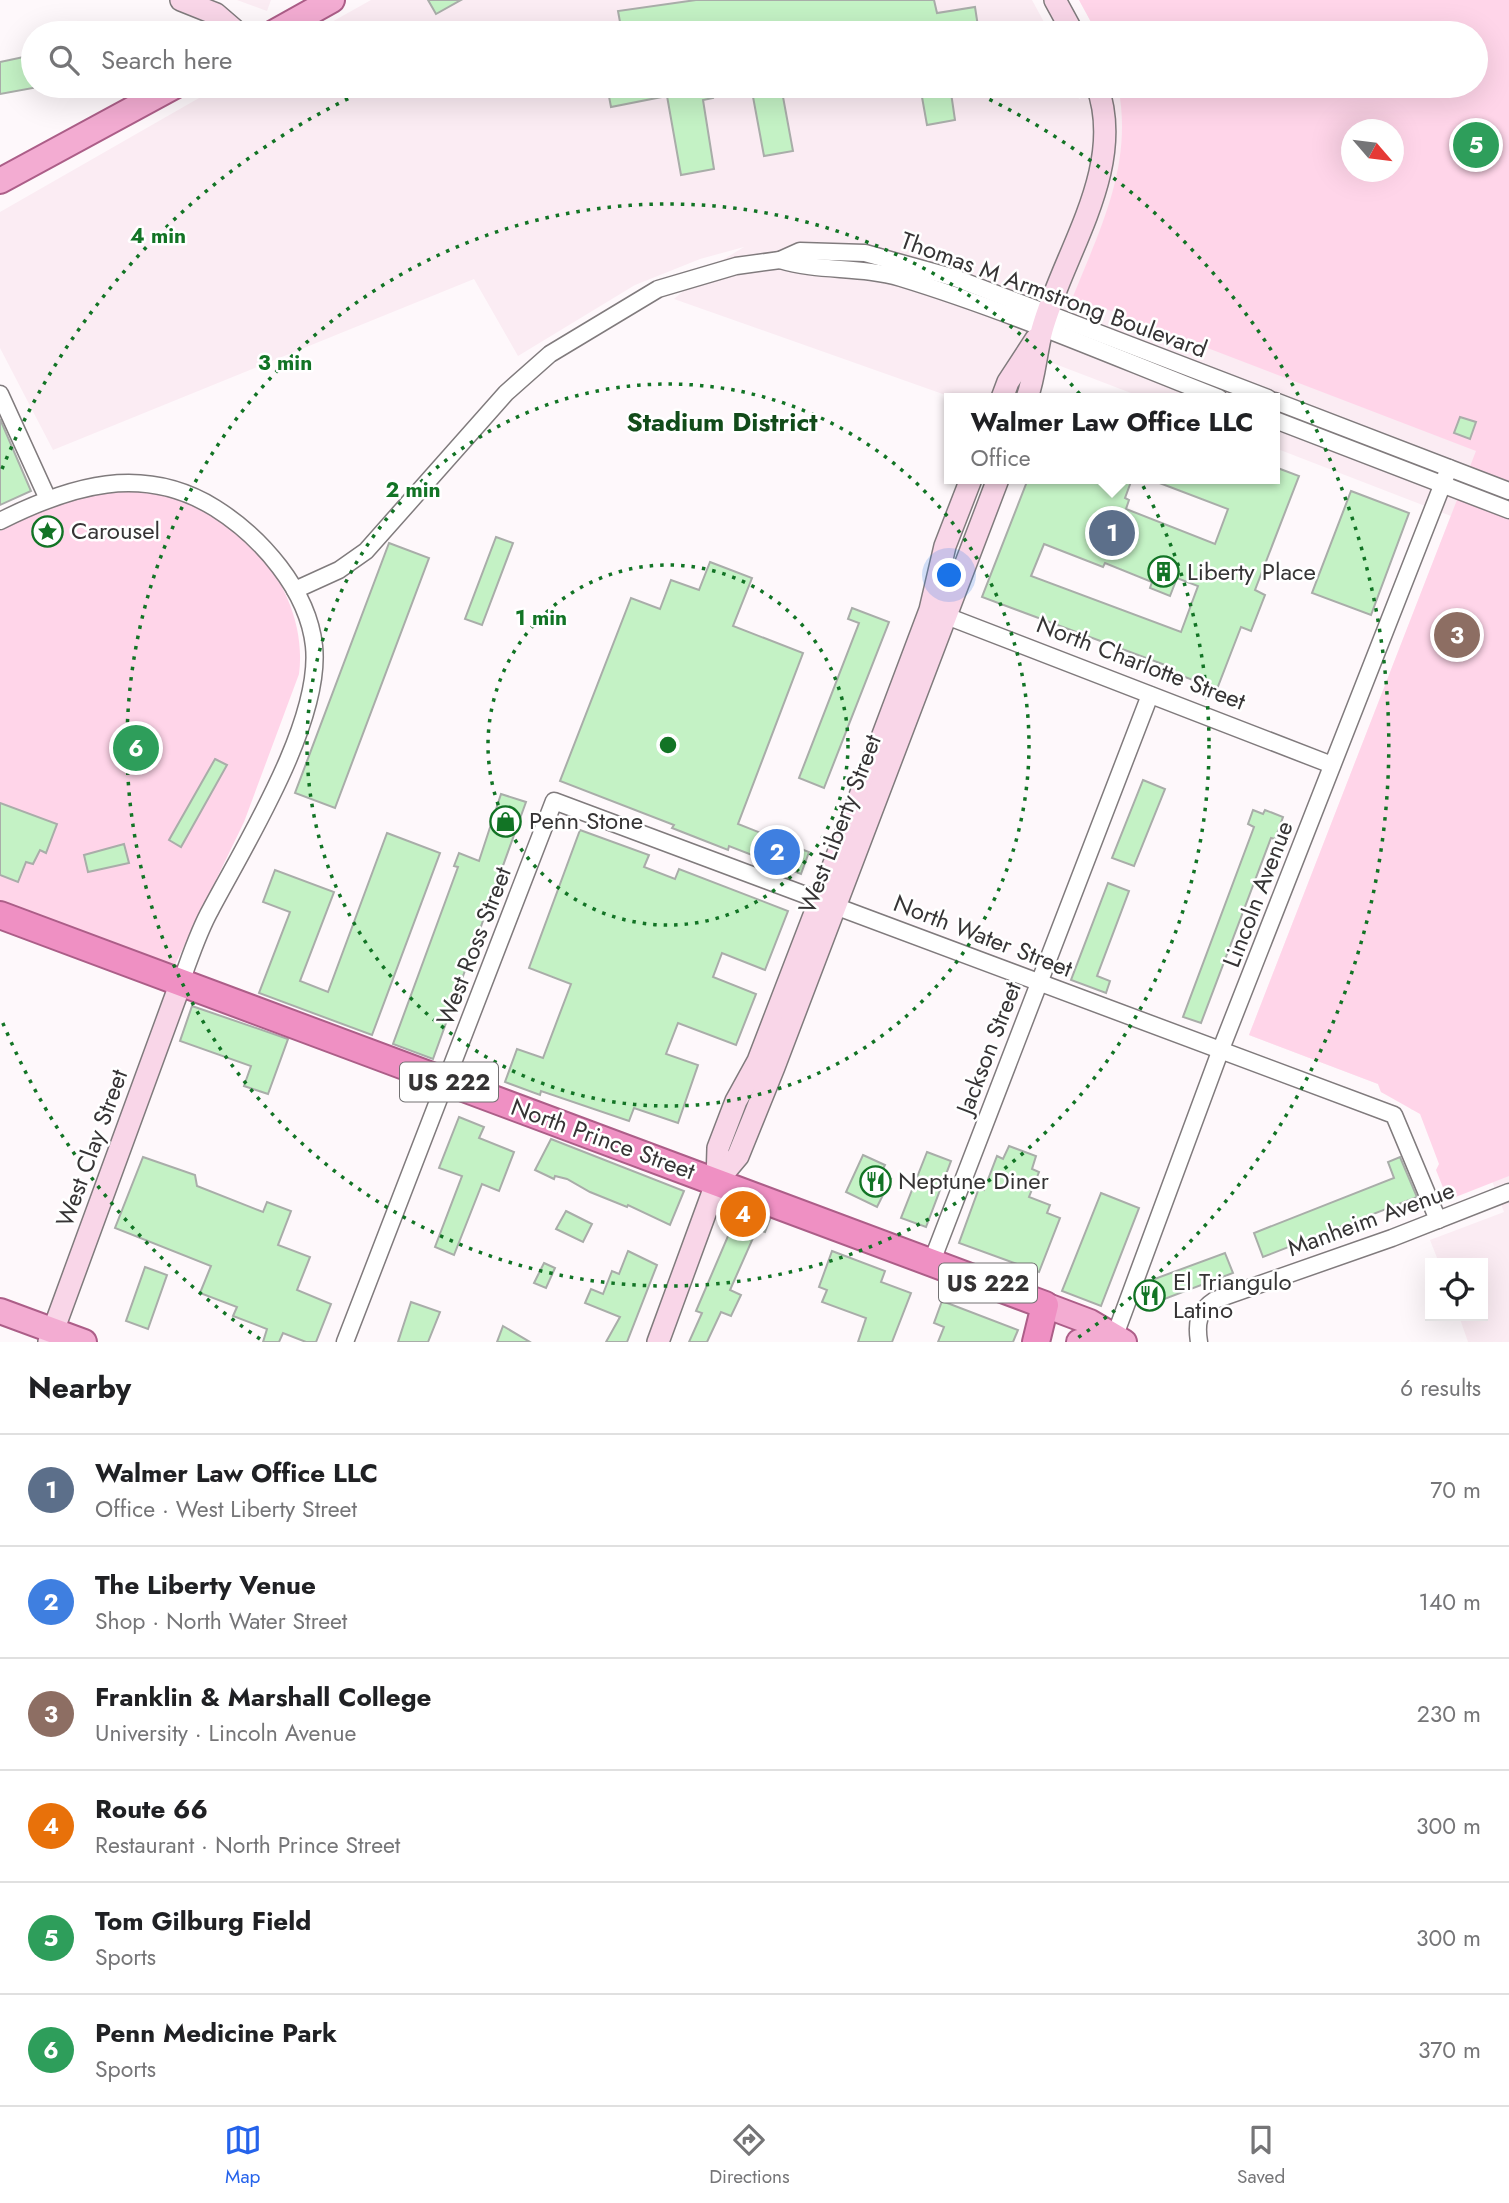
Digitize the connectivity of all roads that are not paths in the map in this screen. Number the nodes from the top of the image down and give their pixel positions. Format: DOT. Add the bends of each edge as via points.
graph roads {
  1 [pos="181,0"];
  2 [pos="332,0"];
  3 [pos="1055,0"];
  4 [pos="224,21"];
  5 [pos="294,21"];
  6 [pos="1066,21"];
  7 [pos="154,98"];
  8 [pos="1099,98"];
  9 [pos="0,181"];
  10 [pos="1045,321"];
  11 [pos="1004,393"];
  12 [pos="1028,393"];
  13 [pos="1208,393"];
  14 [pos="1254,393"];
  15 [pos="0,394"];
  16 [pos="1280,403"];
  17 [pos="1280,422"];
  18 [pos="1449,468"];
  19 [pos="969,484"];
  20 [pos="996,484"];
  21 [pos="1442,486"];
  22 [pos="1509,491"];
  23 [pos="47,497"];
  24 [pos="1509,510"];
  25 [pos="0,522"];
  26 [pos="295,590"];
  27 [pos="939,613"];
  28 [pos="1150,695"];
  29 [pos="1332,765"];
  30 [pos="554,801"];
  31 [pos="829,902"];
  32 [pos="0,915"];
  33 [pos="181,982"];
  34 [pos="1039,982"];
  35 [pos="1221,1049"];
  36 [pos="446,1081"];
  37 [pos="717,1181"];
  38 [pos="1509,1192"];
  39 [pos="1438,1220"];
  40 [pos="932,1261"];
  41 [pos="1045,1305"];
  42 [pos="0,1311"];
  43 [pos="51,1336"];
  44 [pos="1119,1340"];
  45 [pos="84,1342"];
  46 [pos="345,1342"];
  47 [pos="658,1342"];
  48 [pos="1036,1342"];
  49 [pos="1079,1342"];
  50 [pos="1199,1342"];
  1 -- 4 [label="main road"];
  2 -- 5 [label="main road"];
  3 -- 6 [label="main road"];
  7 -- 9 [label="main road"];
  8 -- 10 [label="main road" via="1103,148 1096,185"];
  10 -- 11 [label="main road"];
  10 -- 12 [label="main road"];
  10 -- 13 [label="street, Thomas M Armstrong Boulevard"];
  10 -- 14 [label="street, Thomas M Armstrong Boulevard"];
  10 -- 26 [label="street, Thomas M Armstrong Boulevard" via="897,276 780,260 737,266 658,289 561,346 506,393 366,551 339,570"];
  15 -- 23 [label="street"];
  16 -- 18 [label="street"];
  17 -- 21 [label="street"];
  18 -- 21 [label="street, Lincoln Avenue"];
  18 -- 22 [label="street"];
  19 -- 27 [label="main road, West Liberty Street" via="946,546"];
  20 -- 27 [label="main road, West Liberty Street"];
  21 -- 24 [label="street"];
  21 -- 29 [label="street, Lincoln Avenue"];
  23 -- 25 [label="street"];
  23 -- 26 [label="street" via="115,484 156,486 181,493 235,520 275,561"];
  26 -- 33 [label="street" via="314,646 307,702 258,826 210,910"];
  27 -- 28 [label="street, North Charlotte Street"];
  27 -- 31 [label="main road, West Liberty Street"];
  28 -- 29 [label="street, North Charlotte Street"];
  28 -- 34 [label="street, Jackson Street"];
  29 -- 35 [label="street, Lincoln Avenue"];
  30 -- 31 [label="street, North Water Street"];
  30 -- 36 [label="street, West Ross Street"];
  31 -- 34 [label="street, North Water Street"];
  31 -- 37 [label="main road, West Liberty Street" via="737,1156"];
  32 -- 33 [label="highway, North Prince Street / US 222"];
  33 -- 36 [label="highway, North Prince Street / US 222"];
  33 -- 43 [label="main road, West Clay Street"];
  34 -- 35 [label="street, North Water Street"];
  34 -- 40 [label="street, Jackson Street"];
  35 -- 39 [label="street, North Water Street" via="1394,1115"];
  35 -- 44 [label="street, Lincoln Avenue"];
  36 -- 37 [label="highway, North Prince Street / US 222"];
  36 -- 46 [label="street, West Ross Street"];
  37 -- 40 [label="highway, North Prince Street / US 222"];
  37 -- 47 [label="main road, West Liberty Street"];
  38 -- 39 [label="street, Manheim Avenue"];
  39 -- 50 [label="street, Manheim Avenue" via="1215,1300 1200,1313"];
  40 -- 41 [label="highway, North Prince Street / US 222"];
  41 -- 44 [label="main road, North Prince Street" via="1090,1322"];
  41 -- 48 [label="highway, US 222"];
  42 -- 43 [label="main road"];
  43 -- 45 [label="main road"];
  44 -- 49 [label="main road"];
}
